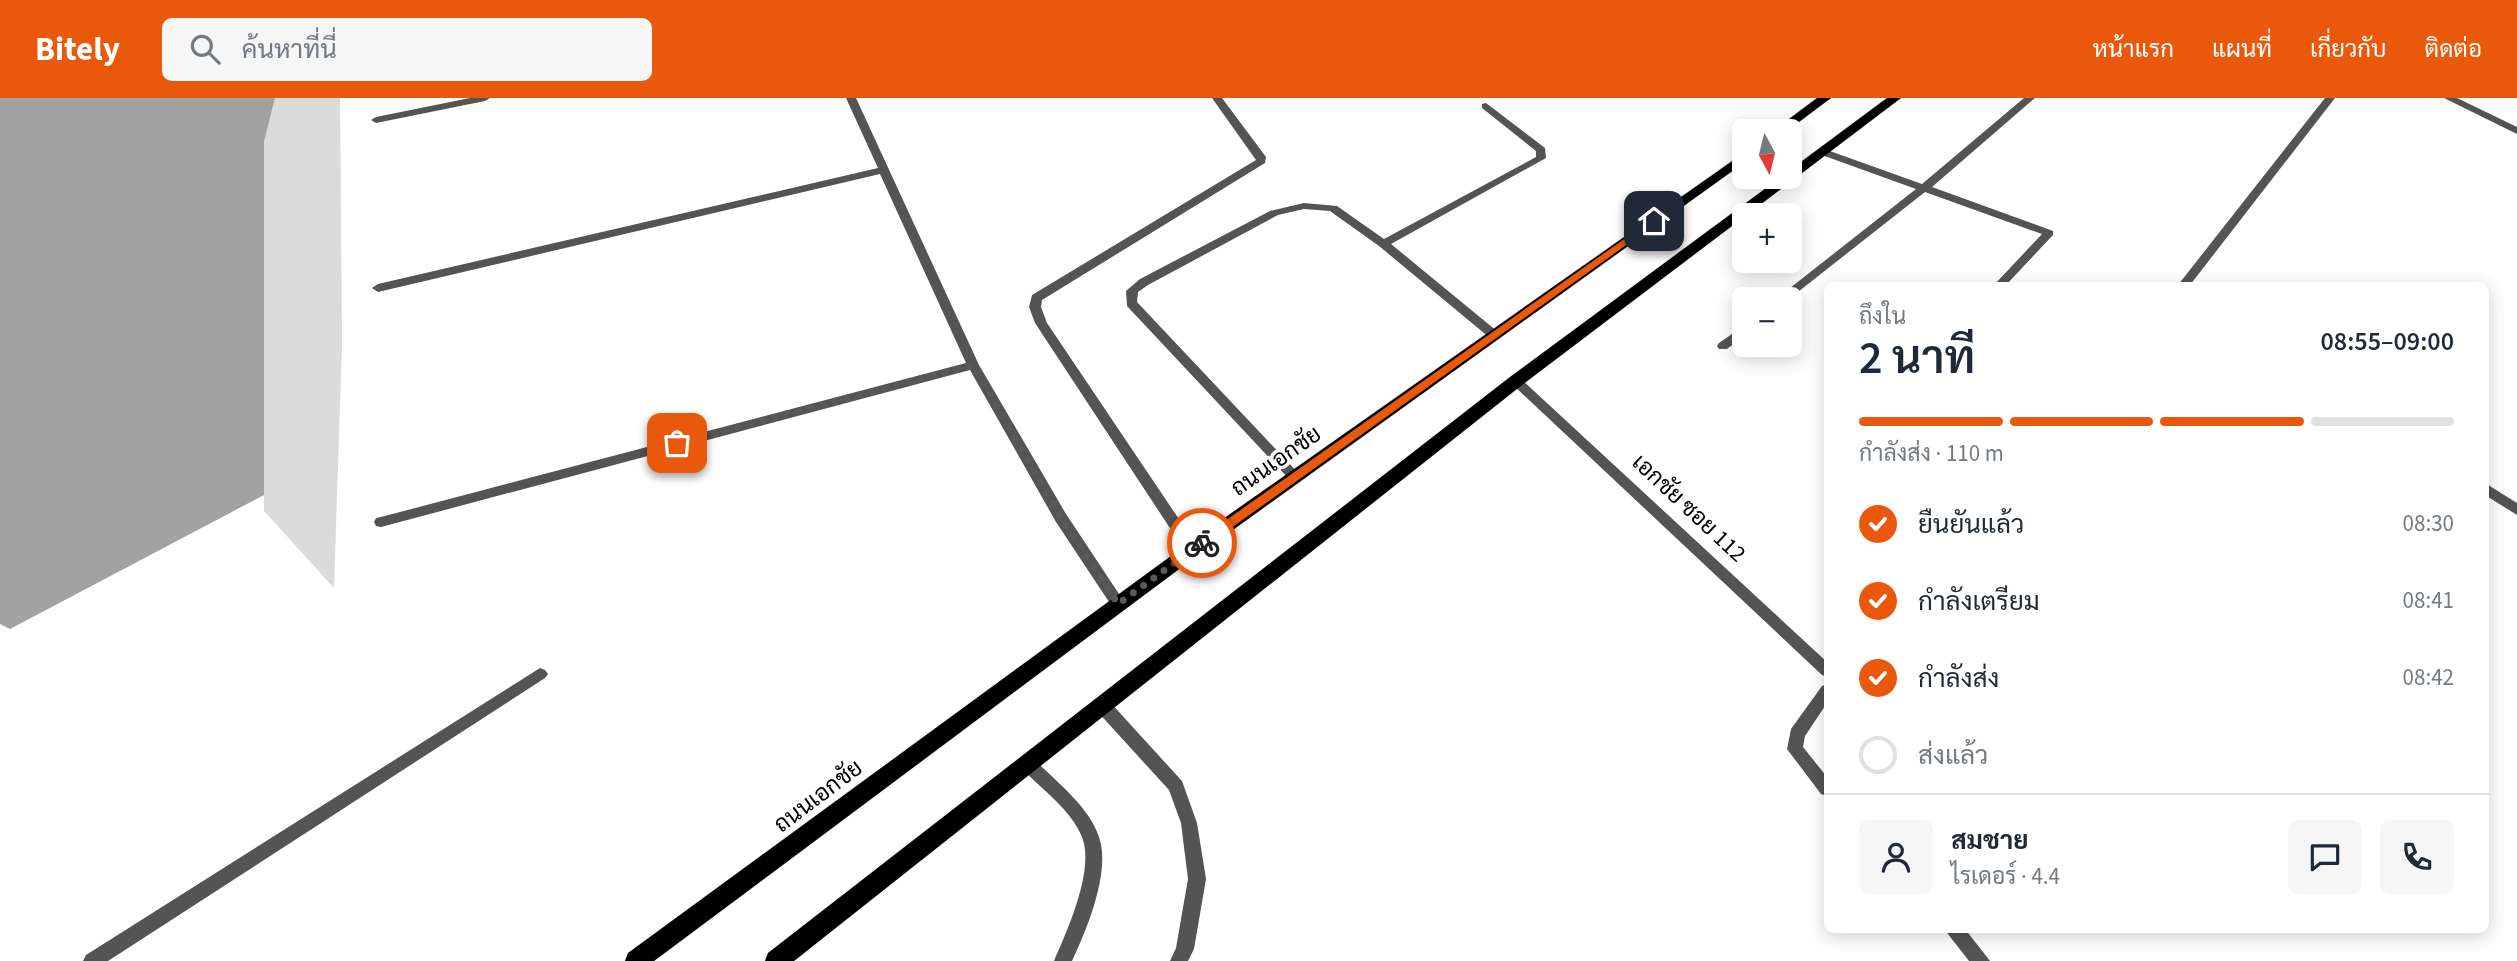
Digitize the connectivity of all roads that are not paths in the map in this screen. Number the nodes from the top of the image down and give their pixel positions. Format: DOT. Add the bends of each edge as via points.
graph roads {
  1 [pos="485,98"];
  2 [pos="851,98"];
  3 [pos="1217,98"];
  4 [pos="1825,98"];
  5 [pos="1895,98"];
  6 [pos="2030,98"];
  7 [pos="2330,98"];
  8 [pos="2449,98"];
  9 [pos="1486,106"];
  10 [pos="1796,119"];
  11 [pos="376,120"];
  12 [pos="2517,131"];
  13 [pos="1823,152"];
  14 [pos="1732,165"];
  15 [pos="1802,167"];
  16 [pos="884,170"];
  17 [pos="1773,189"];
  18 [pos="1923,189"];
  19 [pos="1383,244"];
  20 [pos="2003,282"];
  21 [pos="2189,282"];
  22 [pos="1797,287"];
  23 [pos="378,288"];
  24 [pos="1494,335"];
  25 [pos="1732,339"];
  26 [pos="1723,346"];
  27 [pos="973,365"];
  28 [pos="1516,381"];
  29 [pos="1295,477"];
  30 [pos="2489,491"];
  31 [pos="2517,510"];
  32 [pos="381,522"];
  33 [pos="1192,550"];
  34 [pos="1118,604"];
  35 [pos="1824,668"];
  36 [pos="540,674"];
  37 [pos="1824,694"];
  38 [pos="1102,705"];
  39 [pos="1028,764"];
  40 [pos="1824,785"];
  41 [pos="1957,933"];
  42 [pos="92,961"];
  43 [pos="636,961"];
  44 [pos="776,961"];
  45 [pos="1063,961"];
  46 [pos="1179,961"];
  47 [pos="1982,961"];
  1 -- 11 [label="street"];
  2 -- 16 [label="street"];
  3 -- 33 [label="street" via="1261,161 1035,302 1041,323"];
  4 -- 10 [label="main road"];
  5 -- 13 [label="main road"];
  6 -- 18 [label="street"];
  7 -- 21 [label="street"];
  8 -- 12 [label="street"];
  9 -- 19 [label="street" via="1541,150 1541,158"];
  13 -- 15 [label="main road"];
  13 -- 18 [label="street"];
  14 -- 24 [label="main road, ถนนเอกชัย"];
  16 -- 23 [label="street"];
  16 -- 27 [label="street"];
  17 -- 28 [label="main road"];
  18 -- 20 [label="street" via="2049,233"];
  18 -- 22 [label="street"];
  19 -- 24 [label="street"];
  19 -- 29 [label="street" via="1333,208 1304,206 1274,213 1132,291 1131,303"];
  24 -- 29 [label="main road, ถนนเอกชัย"];
  25 -- 26 [label="street"];
  27 -- 32 [label="street"];
  27 -- 34 [label="street" via="1061,518"];
  28 -- 35 [label="street, เอกชัย ซอย 112"];
  28 -- 38 [label="main road"];
  29 -- 33 [label="main road, ถนนเอกชัย"];
  30 -- 31 [label="street"];
  33 -- 34 [label="main road, ถนนเอกชัย"];
  34 -- 43 [label="main road, ถนนเอกชัย"];
  36 -- 42 [label="street"];
  37 -- 40 [label="street" via="1797,734 1795,749"];
  38 -- 39 [label="main road"];
  38 -- 46 [label="street" via="1177,786 1189,823 1197,880"];
  39 -- 44 [label="main road"];
  39 -- 45 [label="street" via="1092,839 1091,882"];
  41 -- 47 [label="street"];
}
